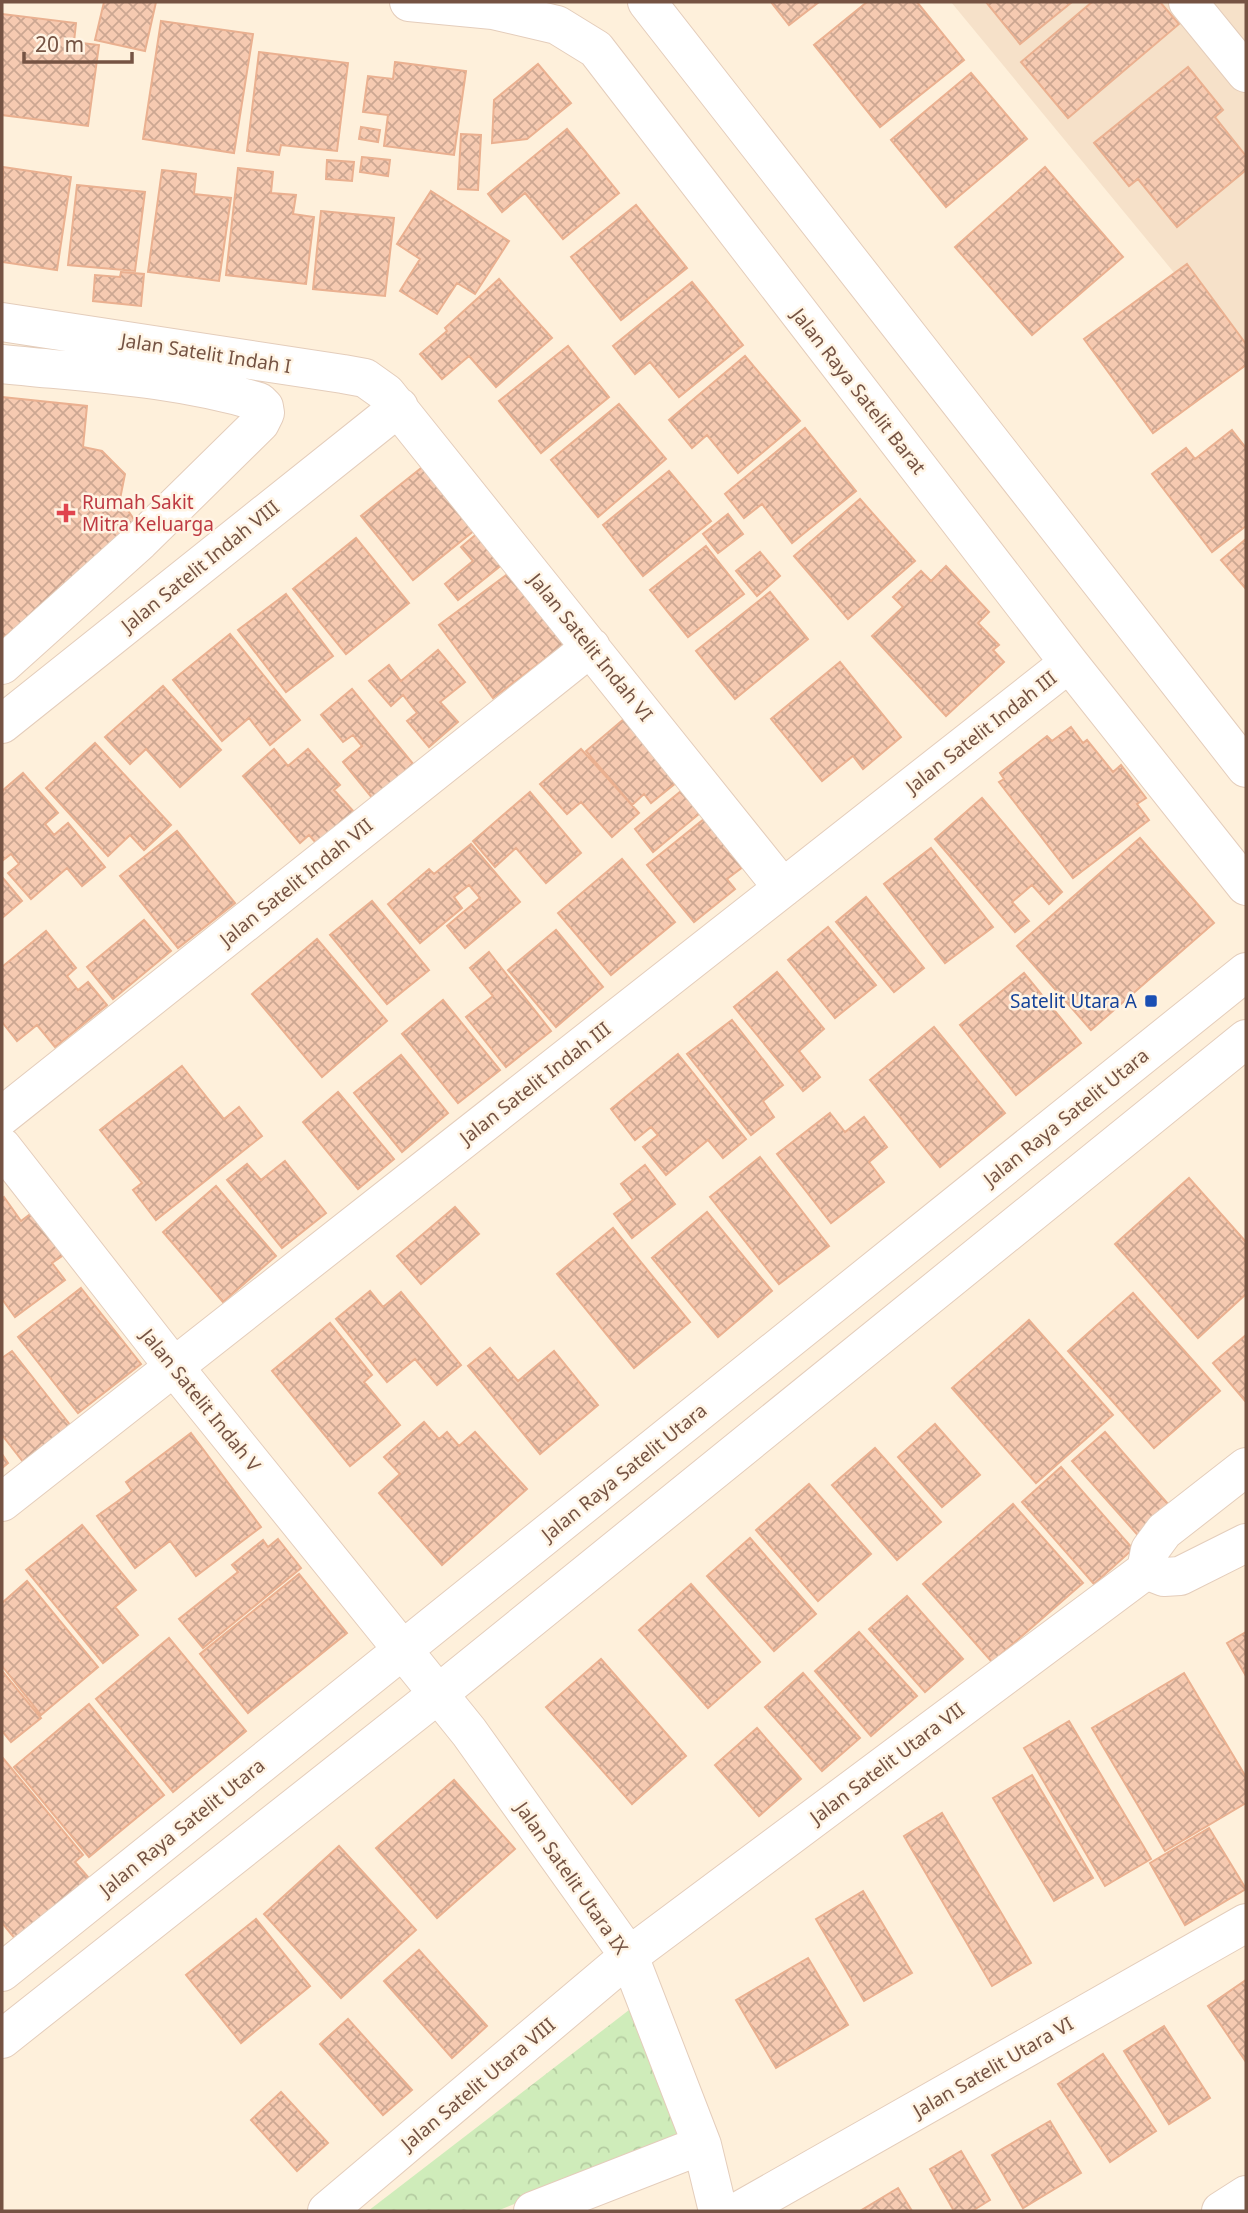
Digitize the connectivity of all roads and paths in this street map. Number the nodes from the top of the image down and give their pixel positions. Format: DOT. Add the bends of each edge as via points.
graph roads {
  1 [pos="409,2"];
  2 [pos="647,2"];
  3 [pos="1188,2"];
  4 [pos="1246,73"];
  5 [pos="2,322"];
  6 [pos="2,364"];
  7 [pos="399,407"];
  8 [pos="591,647"];
  9 [pos="1069,663"];
  10 [pos="2,665"];
  11 [pos="2,671"];
  12 [pos="9,718"];
  13 [pos="1246,768"];
  14 [pos="1246,886"];
  15 [pos="783,888"];
  16 [pos="1246,972"];
  17 [pos="1246,1039"];
  18 [pos="2,1116"];
  19 [pos="2,1147"];
  20 [pos="174,1367"];
  21 [pos="1246,1467"];
  22 [pos="2,1502"];
  23 [pos="1246,1543"];
  24 [pos="1146,1570"];
  25 [pos="403,1650"];
  26 [pos="438,1695"];
  27 [pos="1245,1926"];
  28 [pos="629,1956"];
  29 [pos="2,1972"];
  30 [pos="2,2039"];
  31 [pos="702,2145"];
  32 [pos="1246,2195"];
  33 [pos="327,2211"];
  34 [pos="533,2211"];
  35 [pos="719,2211"];
  36 [pos="739,2211"];
  37 [pos="1221,2211"];
  1 -- 9 [label="street, Jalan Raya Satelit Barat" via="492,10 557,24 596,49"];
  2 -- 13 [label="street"];
  3 -- 4 [label="street"];
  5 -- 7 [label="street, Jalan Satelit Indah I" via="365,378"];
  6 -- 10 [label="street" via="209,388 259,402 265,413 140,541"];
  7 -- 8 [label="street, Jalan Satelit Indah VI"];
  7 -- 12 [label="street, Jalan Satelit Indah VIII"];
  8 -- 15 [label="street, Jalan Satelit Indah VI"];
  8 -- 18 [label="street, Jalan Satelit Indah VII"];
  9 -- 14 [label="street, Jalan Raya Satelit Barat"];
  9 -- 15 [label="street, Jalan Satelit Indah III"];
  11 -- 12 [label="street"];
  15 -- 20 [label="street, Jalan Satelit Indah III"];
  16 -- 25 [label="street, Jalan Raya Satelit Utara"];
  17 -- 26 [label="street"];
  19 -- 20 [label="street, Jalan Satelit Indah V"];
  20 -- 22 [label="street, Jalan Satelit Indah III"];
  20 -- 25 [label="street, Jalan Satelit Indah V"];
  21 -- 24 [label="street" via="1164,1531 1150,1550"];
  23 -- 24 [label="street" via="1180,1576 1164,1577"];
  24 -- 28 [label="street, Jalan Satelit Utara VII"];
  25 -- 26 [label="street, Jalan Satelit Utara IX"];
  25 -- 29 [label="street, Jalan Raya Satelit Utara"];
  26 -- 28 [label="street, Jalan Satelit Utara IX"];
  26 -- 30 [label="street"];
  27 -- 36 [label="street, Jalan Satelit Utara VI"];
  28 -- 31 [label="street, Jalan Satelit Utara IX"];
  28 -- 33 [label="street, Jalan Satelit Utara VIII"];
  31 -- 34 [label="street"];
  31 -- 35 [label="street, Jalan Satelit Utara IX"];
  32 -- 37 [label="street"];
}
